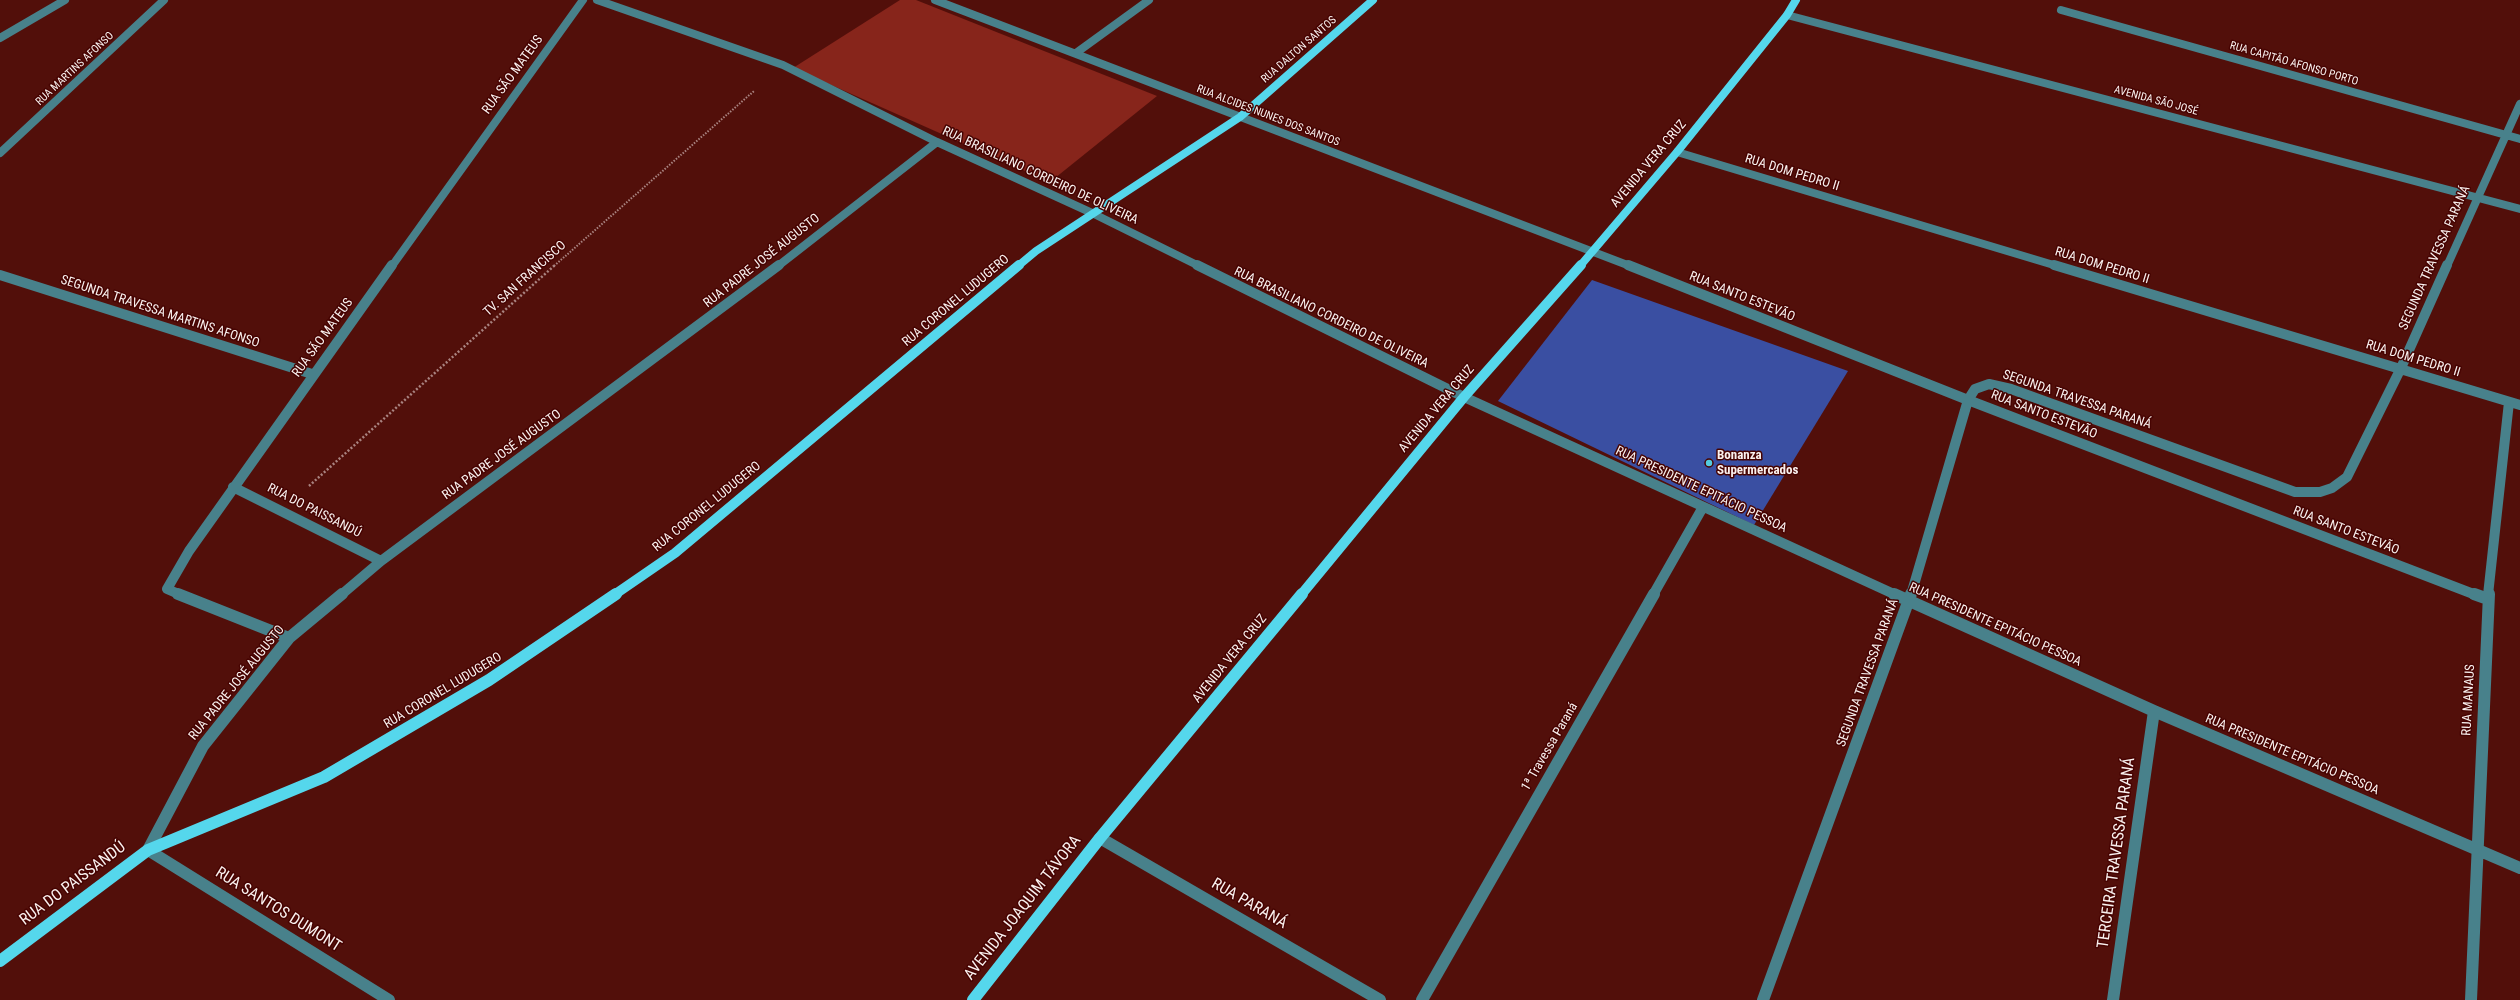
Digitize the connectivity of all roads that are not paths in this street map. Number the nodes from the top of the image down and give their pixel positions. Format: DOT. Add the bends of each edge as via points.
graph roads {
  1 [pos="65,0"];
  2 [pos="164,0"];
  3 [pos="583,0"];
  4 [pos="597,0"];
  5 [pos="936,0"];
  6 [pos="1149,0"];
  7 [pos="1374,0"];
  8 [pos="1796,0"];
  9 [pos="2061,10"];
  10 [pos="1787,15"];
  11 [pos="0,38"];
  12 [pos="1076,53"];
  13 [pos="2520,104"];
  14 [pos="1240,117"];
  15 [pos="2507,136"];
  16 [pos="2520,139"];
  17 [pos="937,142"];
  18 [pos="1677,152"];
  19 [pos="0,153"];
  20 [pos="2478,197"];
  21 [pos="2520,209"];
  22 [pos="1092,213"];
  23 [pos="1592,251"];
  24 [pos="0,275"];
  25 [pos="2400,368"];
  26 [pos="312,374"];
  27 [pos="1464,396"];
  28 [pos="1968,400"];
  29 [pos="2515,404"];
  30 [pos="233,487"];
  31 [pos="1703,507"];
  32 [pos="381,561"];
  33 [pos="2488,599"];
  34 [pos="1909,601"];
  35 [pos="289,638"];
  36 [pos="2154,711"];
  37 [pos="1100,838"];
  38 [pos="2476,848"];
  39 [pos="148,850"];
  40 [pos="2520,868"];
  41 [pos="0,961"];
  42 [pos="389,1000"];
  43 [pos="973,1000"];
  44 [pos="1380,1000"];
  45 [pos="1422,1000"];
  46 [pos="1763,1000"];
  47 [pos="2113,1000"];
  48 [pos="2471,1000"];
  1 -- 11 [label="street"];
  2 -- 19 [label="street, RUA MARTINS AFONSO"];
  3 -- 26 [label="street, RUA SÃO MATEUS"];
  4 -- 17 [label="street, RUA BRASILIANO CORDEIRO DE OLIVEIRA" via="783,65"];
  5 -- 12 [label="street, RUA ALCIDES NUNES DOS SANTOS"];
  6 -- 12 [label="street"];
  7 -- 14 [label="main road, RUA DALTON SANTOS"];
  8 -- 10 [label="main road, AVENIDA VERA CRUZ"];
  9 -- 15 [label="street, RUA CAPITÃO AFONSO PORTO"];
  10 -- 18 [label="main road, AVENIDA VERA CRUZ"];
  10 -- 20 [label="street, AVENIDA SÃO JOSÉ"];
  12 -- 14 [label="street, RUA ALCIDES NUNES DOS SANTOS"];
  13 -- 15 [label="street, SEGUNDA TRAVESSA PARANÁ"];
  14 -- 22 [label="main road, RUA CORONEL LUDUGERO"];
  14 -- 23 [label="street, RUA ALCIDES NUNES DOS SANTOS"];
  15 -- 16 [label="street, RUA CAPITÃO AFONSO PORTO"];
  15 -- 20 [label="street, SEGUNDA TRAVESSA PARANÁ"];
  17 -- 22 [label="street, RUA BRASILIANO CORDEIRO DE OLIVEIRA"];
  17 -- 32 [label="street, RUA PADRE JOSÉ AUGUSTO" via="720,311"];
  18 -- 23 [label="main road, AVENIDA VERA CRUZ"];
  18 -- 25 [label="street, RUA DOM PEDRO II"];
  20 -- 21 [label="street, AVENIDA SÃO JOSÉ"];
  20 -- 25 [label="street, SEGUNDA TRAVESSA PARANÁ"];
  22 -- 27 [label="street, RUA BRASILIANO CORDEIRO DE OLIVEIRA"];
  22 -- 39 [label="main road, RUA CORONEL LUDUGERO" via="1036,251 675,552 489,680 324,777"];
  23 -- 27 [label="main road, AVENIDA VERA CRUZ" via="1534,320"];
  23 -- 28 [label="street, RUA SANTO ESTEVÃO"];
  24 -- 26 [label="street, SEGUNDA TRAVESSA MARTINS AFONSO"];
  25 -- 28 [label="street, SEGUNDA TRAVESSA PARANÁ" via="2347,477 2332,488 2320,492 2295,492 2011,389 1989,384 1975,389"];
  25 -- 29 [label="street, RUA DOM PEDRO II"];
  26 -- 30 [label="street, RUA SÃO MATEUS"];
  27 -- 31 [label="street, RUA PRESIDENTE EPITÁCIO PESSOA"];
  27 -- 37 [label="main road, AVENIDA VERA CRUZ"];
  28 -- 33 [label="street, RUA SANTO ESTEVÃO"];
  28 -- 34 [label="street, SEGUNDA TRAVESSA PARANÁ"];
  29 -- 33 [label="street, RUA MANAUS"];
  30 -- 32 [label="street, RUA DO PAISSANDÚ"];
  30 -- 35 [label="street, RUA SÃO MATEUS" via="189,551 167,589"];
  31 -- 34 [label="street, RUA PRESIDENTE EPITÁCIO PESSOA"];
  31 -- 45 [label="street, 1ª Travessa Paraná"];
  32 -- 35 [label="street, RUA PADRE JOSÉ AUGUSTO"];
  33 -- 38 [label="street, RUA MANAUS"];
  34 -- 36 [label="street, RUA PRESIDENTE EPITÁCIO PESSOA"];
  34 -- 46 [label="street, SEGUNDA TRAVESSA PARANÁ"];
  35 -- 39 [label="street, RUA PADRE JOSÉ AUGUSTO" via="204,746"];
  36 -- 38 [label="street, RUA PRESIDENTE EPITÁCIO PESSOA"];
  36 -- 47 [label="street, TERCEIRA TRAVESSA PARANÁ"];
  37 -- 43 [label="main road, AVENIDA JOAQUIM TÁVORA"];
  37 -- 44 [label="street, RUA PARANÁ"];
  38 -- 40 [label="street, RUA PRESIDENTE EPITÁCIO PESSOA"];
  38 -- 48 [label="street, RUA MANAUS"];
  39 -- 41 [label="main road, RUA DO PAISSANDÚ"];
  39 -- 42 [label="street, RUA SANTOS DUMONT"];
}
